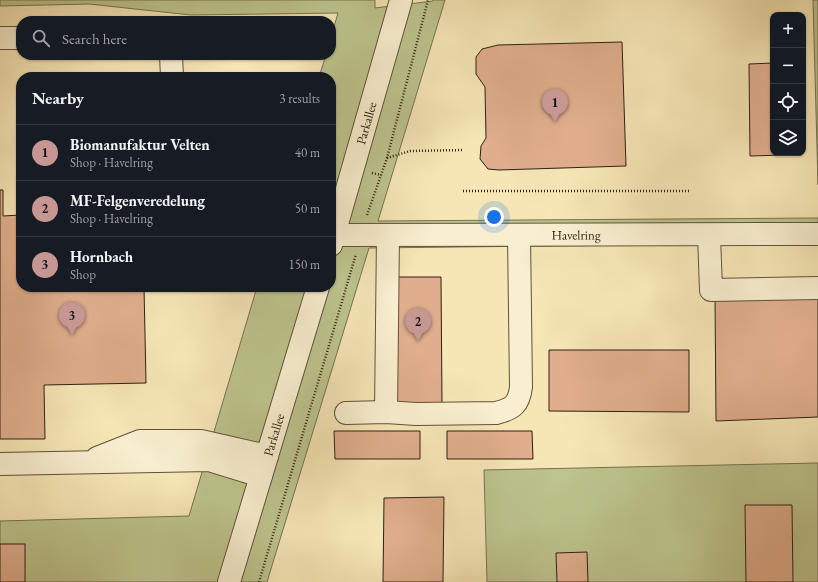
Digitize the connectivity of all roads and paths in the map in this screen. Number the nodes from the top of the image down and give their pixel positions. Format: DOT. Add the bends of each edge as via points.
graph roads {
  1 [pos="401,0"];
  2 [pos="428,0"];
  3 [pos="0,38"];
  4 [pos="16,38"];
  5 [pos="172,60"];
  6 [pos="172,72"];
  7 [pos="463,150"];
  8 [pos="387,158"];
  9 [pos="463,191"];
  10 [pos="692,191"];
  11 [pos="336,224"];
  12 [pos="818,234"];
  13 [pos="361,235"];
  14 [pos="388,235"];
  15 [pos="519,235"];
  16 [pos="709,235"];
  17 [pos="336,238"];
  18 [pos="818,288"];
  19 [pos="316,292"];
  20 [pos="386,412"];
  21 [pos="346,413"];
  22 [pos="84,463"];
  23 [pos="0,464"];
  24 [pos="264,466"];
  25 [pos="229,582"];
  26 [pos="259,582"];
  1 -- 11 [label="street, Parkallee"];
  2 -- 8 [label="path"];
  3 -- 4 [label="street"];
  5 -- 6 [label="street"];
  7 -- 8 [label="path" via="410,151"];
  8 -- 13 [label="path"];
  9 -- 10 [label="path"];
  12 -- 16 [label="street, Havelring"];
  13 -- 14 [label="street, Havelring"];
  13 -- 17 [label="street, Havelring"];
  13 -- 26 [label="path"];
  14 -- 15 [label="street, Havelring"];
  14 -- 20 [label="street"];
  15 -- 16 [label="street, Havelring"];
  15 -- 20 [label="street" via="521,386 520,397 515,405 506,411 496,413"];
  16 -- 18 [label="street" via="711,290"];
  19 -- 24 [label="street, Parkallee"];
  20 -- 21 [label="street"];
  22 -- 23 [label="street"];
  22 -- 24 [label="street" via="209,460"];
  22 -- 24 [label="street" via="140,441 201,441"];
  24 -- 25 [label="street, Parkallee"];
}
